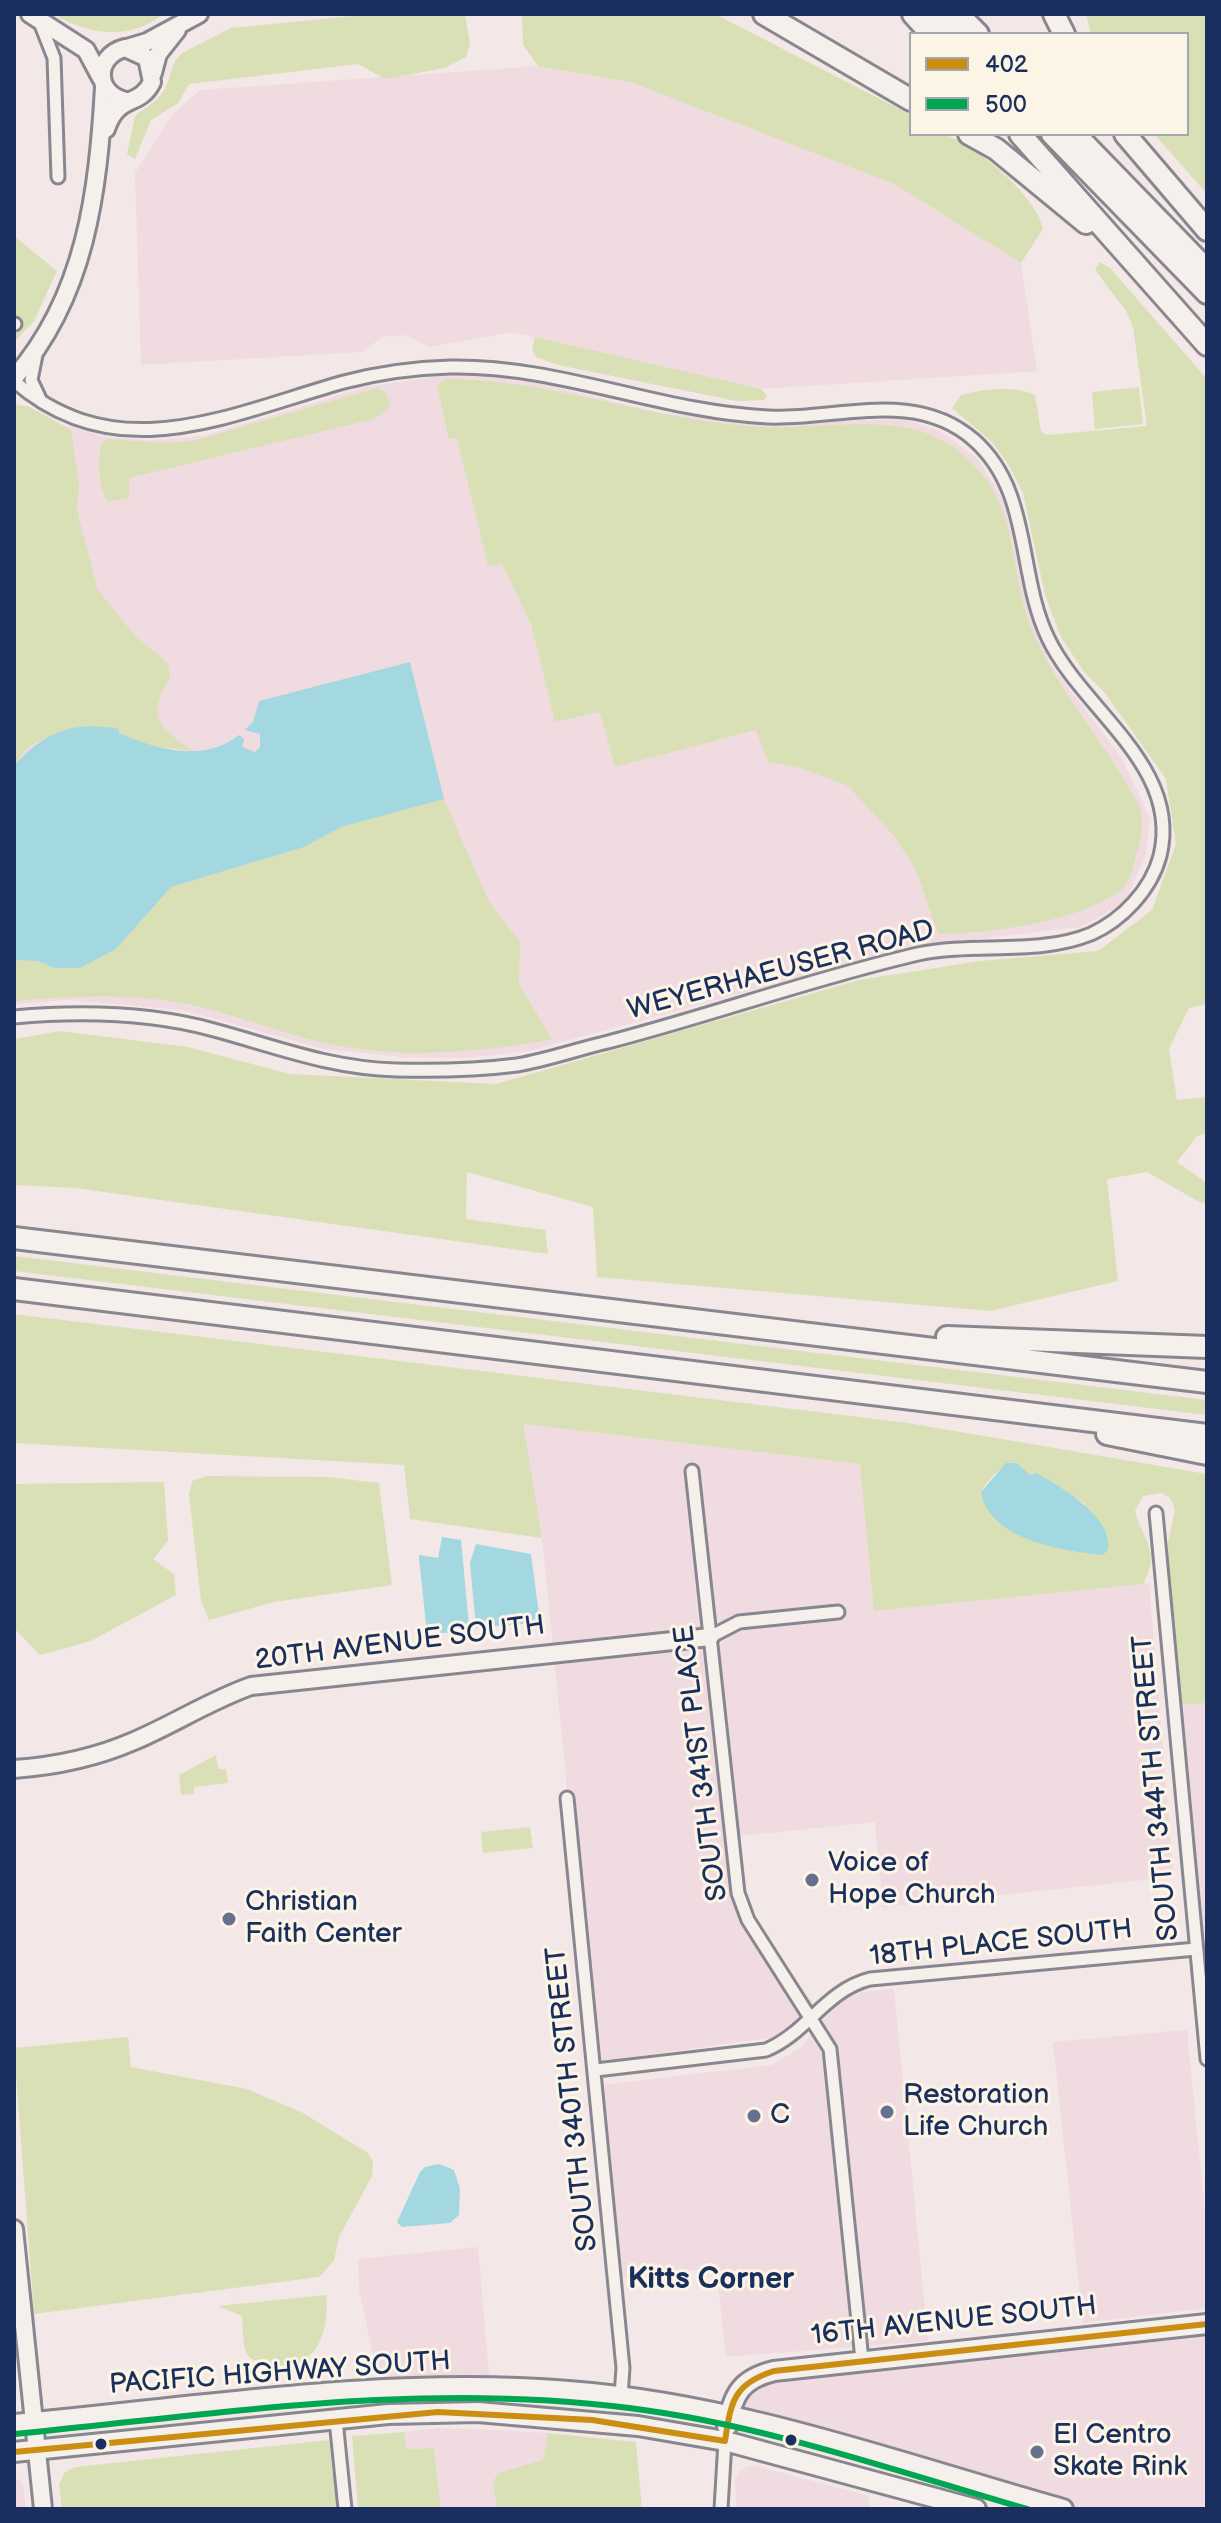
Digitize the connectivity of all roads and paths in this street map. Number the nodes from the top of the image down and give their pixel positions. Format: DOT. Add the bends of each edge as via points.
graph roads {
  1 [pos="913,14"];
  2 [pos="933,14"];
  3 [pos="958,14"];
  4 [pos="1054,14"];
  5 [pos="34,16"];
  6 [pos="195,16"];
  7 [pos="771,18"];
  8 [pos="60,32"];
  9 [pos="929,32"];
  10 [pos="951,32"];
  11 [pos="976,32"];
  12 [pos="1063,32"];
  13 [pos="121,49"];
  14 [pos="153,73"];
  15 [pos="102,82"];
  16 [pos="909,99"];
  17 [pos="126,101"];
  18 [pos="973,136"];
  19 [pos="1022,136"];
  20 [pos="1054,136"];
  21 [pos="1077,136"];
  22 [pos="1127,136"];
  23 [pos="99,149"];
  24 [pos="58,177"];
  25 [pos="1207,230"];
  26 [pos="1132,261"];
  27 [pos="1207,270"];
  28 [pos="1207,293"];
  29 [pos="1207,345"];
  30 [pos="38,348"];
  31 [pos="14,379"];
  32 [pos="42,403"];
  33 [pos="14,1017"];
  34 [pos="14,1238"];
  35 [pos="14,1289"];
  36 [pos="765,1327"];
  37 [pos="1207,1346"];
  38 [pos="1207,1382"];
  39 [pos="963,1404"];
  40 [pos="1207,1435"];
  41 [pos="1207,1454"];
  42 [pos="692,1471"];
  43 [pos="1156,1513"];
  44 [pos="838,1612"];
  45 [pos="710,1637"];
  46 [pos="14,1769"];
  47 [pos="567,1798"];
  48 [pos="1196,1949"];
  49 [pos="812,2016"];
  50 [pos="1207,2059"];
  51 [pos="596,2070"];
  52 [pos="14,2229"];
  53 [pos="1207,2324"];
  54 [pos="862,2360"];
  55 [pos="375,2389"];
  56 [pos="621,2396"];
  57 [pos="729,2414"];
  58 [pos="336,2420"];
  59 [pos="23,2424"];
  60 [pos="272,2426"];
  61 [pos="725,2441"];
  62 [pos="36,2450"];
  63 [pos="14,2452"];
  64 [pos="43,2509"];
  65 [pos="345,2509"];
  66 [pos="721,2509"];
  67 [pos="976,2509"];
  68 [pos="1063,2509"];
  1 -- 9 [label="highway"];
  2 -- 10 [label="highway"];
  3 -- 11 [label="highway"];
  4 -- 12 [label="highway"];
  5 -- 8 [label="street"];
  5 -- 24 [label="street" via="54,58"];
  6 -- 13 [label="street" via="147,42"];
  6 -- 14 [label="street" via="161,48"];
  7 -- 16 [label="highway"];
  8 -- 13 [label="street" via="93,47"];
  8 -- 15 [label="street" via="90,54"];
  13 -- 14 [label="street" via="141,52"];
  13 -- 15 [label="street" via="104,61"];
  14 -- 17 [label="street" via="148,90"];
  15 -- 17 [label="street" via="109,94"];
  15 -- 23 [label="street"];
  17 -- 23 [label="street" via="110,117"];
  18 -- 26 [label="highway" via="996,149"];
  19 -- 26 [label="highway"];
  20 -- 28 [label="highway"];
  21 -- 27 [label="highway"];
  22 -- 25 [label="highway"];
  23 -- 30 [label="street" via="77,270"];
  26 -- 29 [label="highway"];
  30 -- 31 [label="street"];
  30 -- 32 [label="street" via="31,380"];
  31 -- 32 [label="street, WEYERHAEUSER ROAD"];
  32 -- 33 [label="street, WEYERHAEUSER ROAD" via="91,423 172,429 218,422 370,376 444,367 494,368 556,376 711,411 793,417 890,407 960,428 996,463 1019,520 1042,626 1076,685 1146,770 1159,798 1162,826 1159,858 1145,887 1132,906 1095,932 1068,941 924,953 520,1064 377,1068 316,1061 159,1018 104,1013"];
  34 -- 36 [label="highway"];
  35 -- 39 [label="highway"];
  36 -- 37 [label="highway" via="1044,1343"];
  36 -- 38 [label="highway"];
  39 -- 40 [label="highway"];
  39 -- 41 [label="highway"];
  42 -- 45 [label="street, SOUTH 341ST PLACE"];
  43 -- 48 [label="street, SOUTH 344TH STREET"];
  44 -- 45 [label="street" via="739,1622"];
  45 -- 46 [label="street, 20TH AVENUE SOUTH" via="251,1686 97,1755"];
  45 -- 49 [label="street, SOUTH 341ST PLACE" via="738,1893 748,1920"];
  47 -- 51 [label="street, SOUTH 340TH STREET"];
  48 -- 49 [label="street, 18TH PLACE SOUTH" via="870,1979 845,1987"];
  48 -- 50 [label="street, SOUTH 344TH STREET"];
  49 -- 51 [label="street, 18TH PLACE SOUTH" via="790,2037 761,2051"];
  49 -- 54 [label="street, SOUTH 341ST PLACE" via="832,2060"];
  51 -- 56 [label="street, SOUTH 340TH STREET" via="623,2368"];
  52 -- 59 [label="street"];
  53 -- 54 [label="main road, 16TH AVENUE SOUTH"];
  54 -- 57 [label="main road, 16TH AVENUE SOUTH" via="754,2376 739,2388"];
  55 -- 56 [label="main road, PACIFIC HIGHWAY SOUTH" via="521,2388"];
  55 -- 59 [label="main road, PACIFIC HIGHWAY SOUTH"];
  55 -- 60 [label="main road" via="377,2402 371,2405 325,2410"];
  56 -- 57 [label="main road, PACIFIC HIGHWAY SOUTH"];
  57 -- 61 [label="main road"];
  57 -- 68 [label="main road, PACIFIC HIGHWAY SOUTH"];
  58 -- 60 [label="main road, PACIFIC HIGHWAY SOUTH"];
  58 -- 61 [label="main road, PACIFIC HIGHWAY SOUTH" via="478,2412 607,2422"];
  58 -- 65 [label="street"];
  59 -- 62 [label="street"];
  60 -- 62 [label="main road, PACIFIC HIGHWAY SOUTH"];
  61 -- 66 [label="street"];
  61 -- 67 [label="main road, PACIFIC HIGHWAY SOUTH"];
  62 -- 63 [label="main road, PACIFIC HIGHWAY SOUTH"];
  62 -- 64 [label="street"];
}
